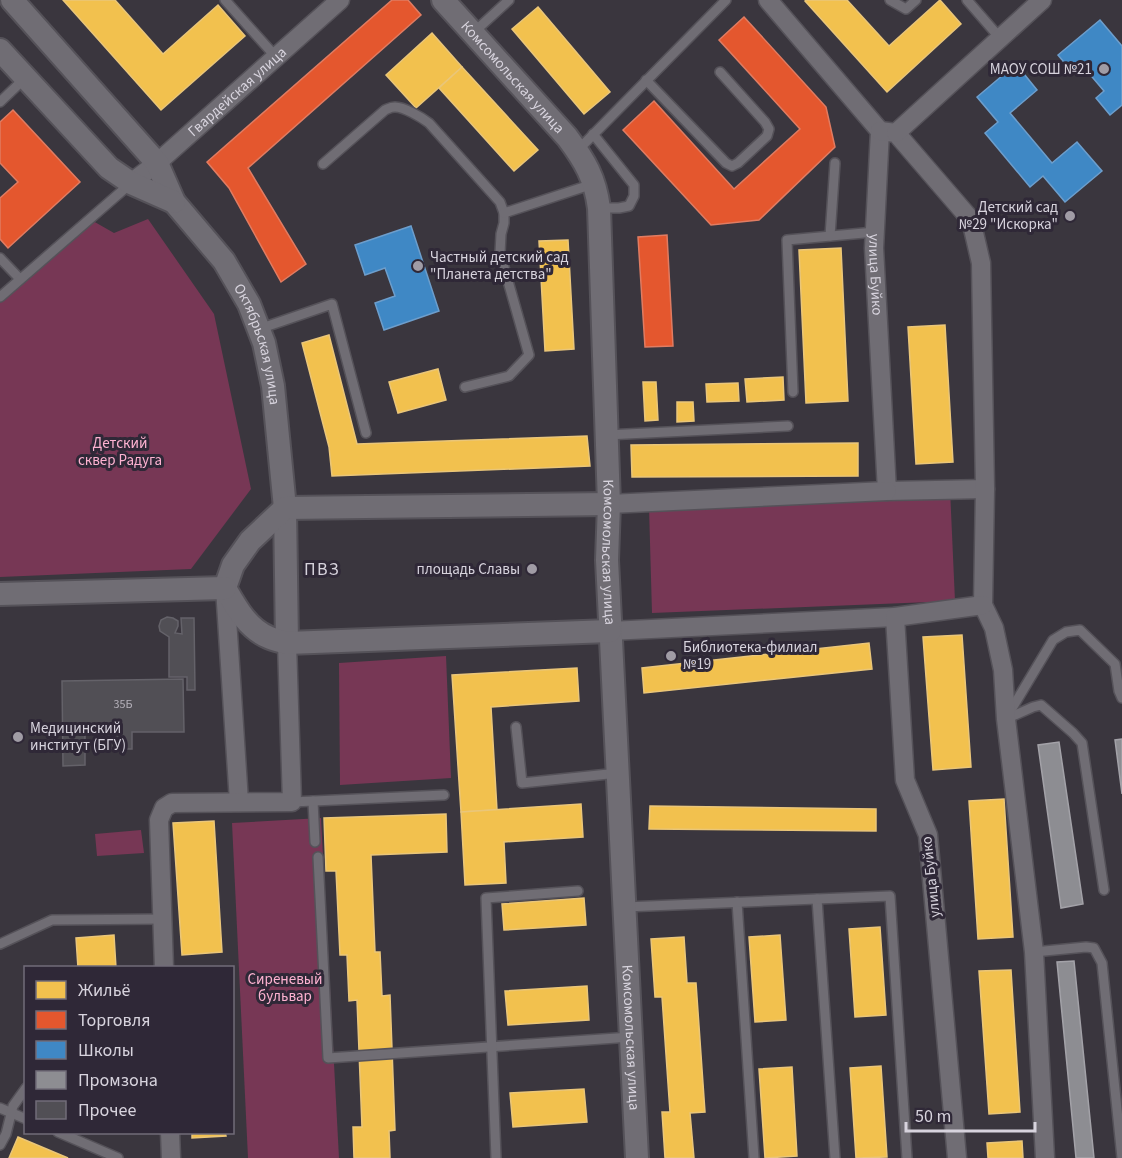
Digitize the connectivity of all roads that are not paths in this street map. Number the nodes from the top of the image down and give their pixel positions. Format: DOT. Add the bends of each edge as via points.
graph roads {
  1 [pos="12,0"];
  2 [pos="225,0"];
  3 [pos="340,0"];
  4 [pos="443,0"];
  5 [pos="509,0"];
  6 [pos="726,0"];
  7 [pos="890,0"];
  8 [pos="916,0"];
  9 [pos="967,0"];
  10 [pos="1042,0"];
  11 [pos="771,1"];
  12 [pos="473,33"];
  13 [pos="1000,38"];
  14 [pos="0,50"];
  15 [pos="276,57"];
  16 [pos="720,72"];
  17 [pos="25,78"];
  18 [pos="646,80"];
  19 [pos="0,102"];
  20 [pos="888,132"];
  21 [pos="585,142"];
  22 [pos="158,163"];
  23 [pos="835,163"];
  24 [pos="323,164"];
  25 [pos="131,183"];
  26 [pos="594,183"];
  27 [pos="174,202"];
  28 [pos="599,208"];
  29 [pos="504,213"];
  30 [pos="875,232"];
  31 [pos="830,236"];
  32 [pos="0,258"];
  33 [pos="20,279"];
  34 [pos="0,297"];
  35 [pos="259,329"];
  36 [pos="465,387"];
  37 [pos="793,392"];
  38 [pos="788,426"];
  39 [pos="366,434"];
  40 [pos="606,435"];
  41 [pos="986,489"];
  42 [pos="886,491"];
  43 [pos="609,504"];
  44 [pos="285,508"];
  45 [pos="225,588"];
  46 [pos="0,594"];
  47 [pos="983,605"];
  48 [pos="895,617"];
  49 [pos="610,631"];
  50 [pos="286,643"];
  51 [pos="1119,665"];
  52 [pos="1122,698"];
  53 [pos="1006,720"];
  54 [pos="516,727"];
  55 [pos="618,773"];
  56 [pos="444,795"];
  57 [pos="313,801"];
  58 [pos="239,802"];
  59 [pos="292,802"];
  60 [pos="315,842"];
  61 [pos="318,857"];
  62 [pos="1104,890"];
  63 [pos="578,891"];
  64 [pos="817,899"];
  65 [pos="737,902"];
  66 [pos="624,907"];
  67 [pos="163,919"];
  68 [pos="0,944"];
  69 [pos="1034,952"];
  70 [pos="164,966"];
  71 [pos="631,1037"];
  72 [pos="491,1046"];
  73 [pos="24,1091"];
  74 [pos="0,1108"];
  75 [pos="12,1113"];
  76 [pos="24,1118"];
  77 [pos="63,1134"];
  78 [pos="170,1134"];
  79 [pos="0,1145"];
  80 [pos="118,1158"];
  81 [pos="171,1158"];
  82 [pos="496,1158"];
  83 [pos="637,1158"];
  84 [pos="754,1158"];
  85 [pos="835,1158"];
  86 [pos="907,1158"];
  87 [pos="957,1158"];
  88 [pos="1045,1158"];
  89 [pos="1122,1158"];
  1 -- 22 [label="street, Октябрьская улица"];
  2 -- 15 [label="lane"];
  3 -- 15 [label="street, Гвардейская улица"];
  4 -- 12 [label="street, Комсомольская улица"];
  5 -- 12 [label="lane"];
  6 -- 18 [label="lane"];
  7 -- 8 [label="lane" via="906,9"];
  9 -- 13 [label="lane"];
  10 -- 13 [label="street"];
  11 -- 20 [label="street"];
  12 -- 21 [label="street, Комсомольская улица" via="556,124"];
  13 -- 20 [label="street"];
  14 -- 17 [label="street, Октябрьская улица"];
  15 -- 22 [label="street, Гвардейская улица"];
  16 -- 18 [label="lane" via="769,129 767,136 732,166"];
  17 -- 19 [label="lane"];
  17 -- 25 [label="street, Октябрьская улица" via="110,168"];
  18 -- 21 [label="lane"];
  20 -- 30 [label="street, улица Буйко"];
  20 -- 41 [label="street" via="971,220 981,263"];
  21 -- 26 [label="street, Комсомольская улица"];
  21 -- 28 [label="lane" via="634,185 634,196 628,206"];
  22 -- 25 [label="street, Гвардейская улица"];
  22 -- 27 [label="street, Октябрьская улица"];
  23 -- 31 [label="lane"];
  24 -- 29 [label="lane" via="385,110 397,107 429,123 496,197"];
  25 -- 27 [label="street, Октябрьская улица"];
  25 -- 33 [label="lane"];
  26 -- 28 [label="street, Комсомольская улица"];
  26 -- 29 [label="lane"];
  27 -- 35 [label="street, Октябрьская улица" via="224,261"];
  28 -- 40 [label="street, Комсомольская улица"];
  29 -- 36 [label="lane" via="500,253 529,355 509,376"];
  30 -- 31 [label="lane"];
  30 -- 42 [label="street, улица Буйко"];
  31 -- 37 [label="lane" via="787,240"];
  32 -- 33 [label="lane"];
  33 -- 34 [label="lane"];
  35 -- 39 [label="lane" via="332,304"];
  35 -- 44 [label="street, Октябрьская улица" via="273,386"];
  38 -- 40 [label="lane"];
  40 -- 43 [label="street, Комсомольская улица"];
  41 -- 42 [label="street"];
  41 -- 47 [label="street"];
  42 -- 43 [label="street"];
  43 -- 44 [label="street"];
  43 -- 49 [label="street, Комсомольская улица"];
  44 -- 45 [label="street" via="250,541 233,565"];
  44 -- 50 [label="street, Октябрьская улица"];
  45 -- 46 [label="street"];
  45 -- 50 [label="street" via="255,629"];
  45 -- 58 [label="street"];
  47 -- 48 [label="street"];
  47 -- 53 [label="street" via="994,628 1004,670"];
  48 -- 49 [label="street"];
  48 -- 87 [label="street, улица Буйко" via="905,780 928,835"];
  49 -- 50 [label="street"];
  49 -- 55 [label="street, Комсомольская улица"];
  50 -- 59 [label="street"];
  51 -- 52 [label="lane"];
  51 -- 53 [label="lane" via="1080,630 1066,632 1053,640"];
  53 -- 62 [label="lane" via="1041,705 1082,743"];
  53 -- 69 [label="street"];
  54 -- 55 [label="lane" via="522,783"];
  55 -- 66 [label="street, Комсомольская улица"];
  56 -- 57 [label="lane"];
  57 -- 59 [label="lane"];
  57 -- 60 [label="lane"];
  58 -- 59 [label="street"];
  58 -- 67 [label="street" via="172,803 164,808 159,820"];
  61 -- 72 [label="lane" via="328,1058"];
  63 -- 72 [label="lane" via="486,898"];
  64 -- 65 [label="lane"];
  64 -- 85 [label="lane"];
  64 -- 86 [label="lane" via="890,896"];
  65 -- 66 [label="lane"];
  65 -- 84 [label="lane"];
  66 -- 71 [label="street, Комсомольская улица"];
  67 -- 68 [label="lane" via="52,920"];
  67 -- 70 [label="street"];
  69 -- 88 [label="street"];
  69 -- 89 [label="lane" via="1094,948 1102,963"];
  71 -- 72 [label="lane"];
  71 -- 83 [label="street, Комсомольская улица"];
  72 -- 82 [label="lane"];
  73 -- 75 [label="lane"];
  74 -- 75 [label="lane"];
  75 -- 76 [label="lane"];
  75 -- 79 [label="lane"];
  77 -- 80 [label="lane"];
  78 -- 81 [label="street"];
}
